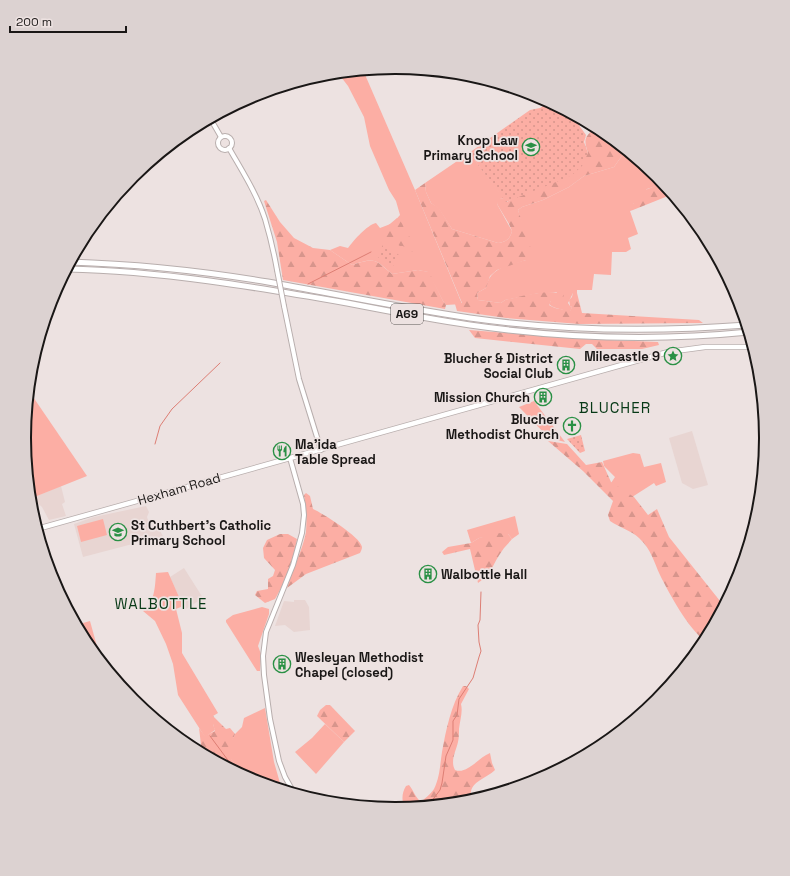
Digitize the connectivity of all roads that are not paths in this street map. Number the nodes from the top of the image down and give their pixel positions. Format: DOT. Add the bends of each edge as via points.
graph roads {
  1 [pos="213,123"];
  2 [pos="221,137"];
  3 [pos="229,148"];
  4 [pos="77,262"];
  5 [pos="73,269"];
  6 [pos="741,325"];
  7 [pos="743,332"];
  8 [pos="748,347"];
  9 [pos="321,450"];
  10 [pos="290,458"];
  11 [pos="42,528"];
  12 [pos="291,787"];
  1 -- 2 [label="street"];
  2 -- 3 [label="street" via="226,136 230,139 232,144"];
  2 -- 3 [label="street" via="218,141 220,147 224,150"];
  3 -- 9 [label="street, bridge" via="263,213 272,244 299,379"];
  4 -- 6 [label="highway, A69" via="226,276 470,318 519,323 624,329"];
  5 -- 7 [label="highway, A69" via="183,277 470,325 519,330 581,335 653,336"];
  8 -- 9 [label="main road, Hexham Road" via="705,347 668,352"];
  9 -- 10 [label="main road, Hexham Road"];
  10 -- 11 [label="main road, Hexham Road"];
  10 -- 12 [label="street" via="303,504 302,533 293,565 266,632 263,656 270,719 280,761"];
}
